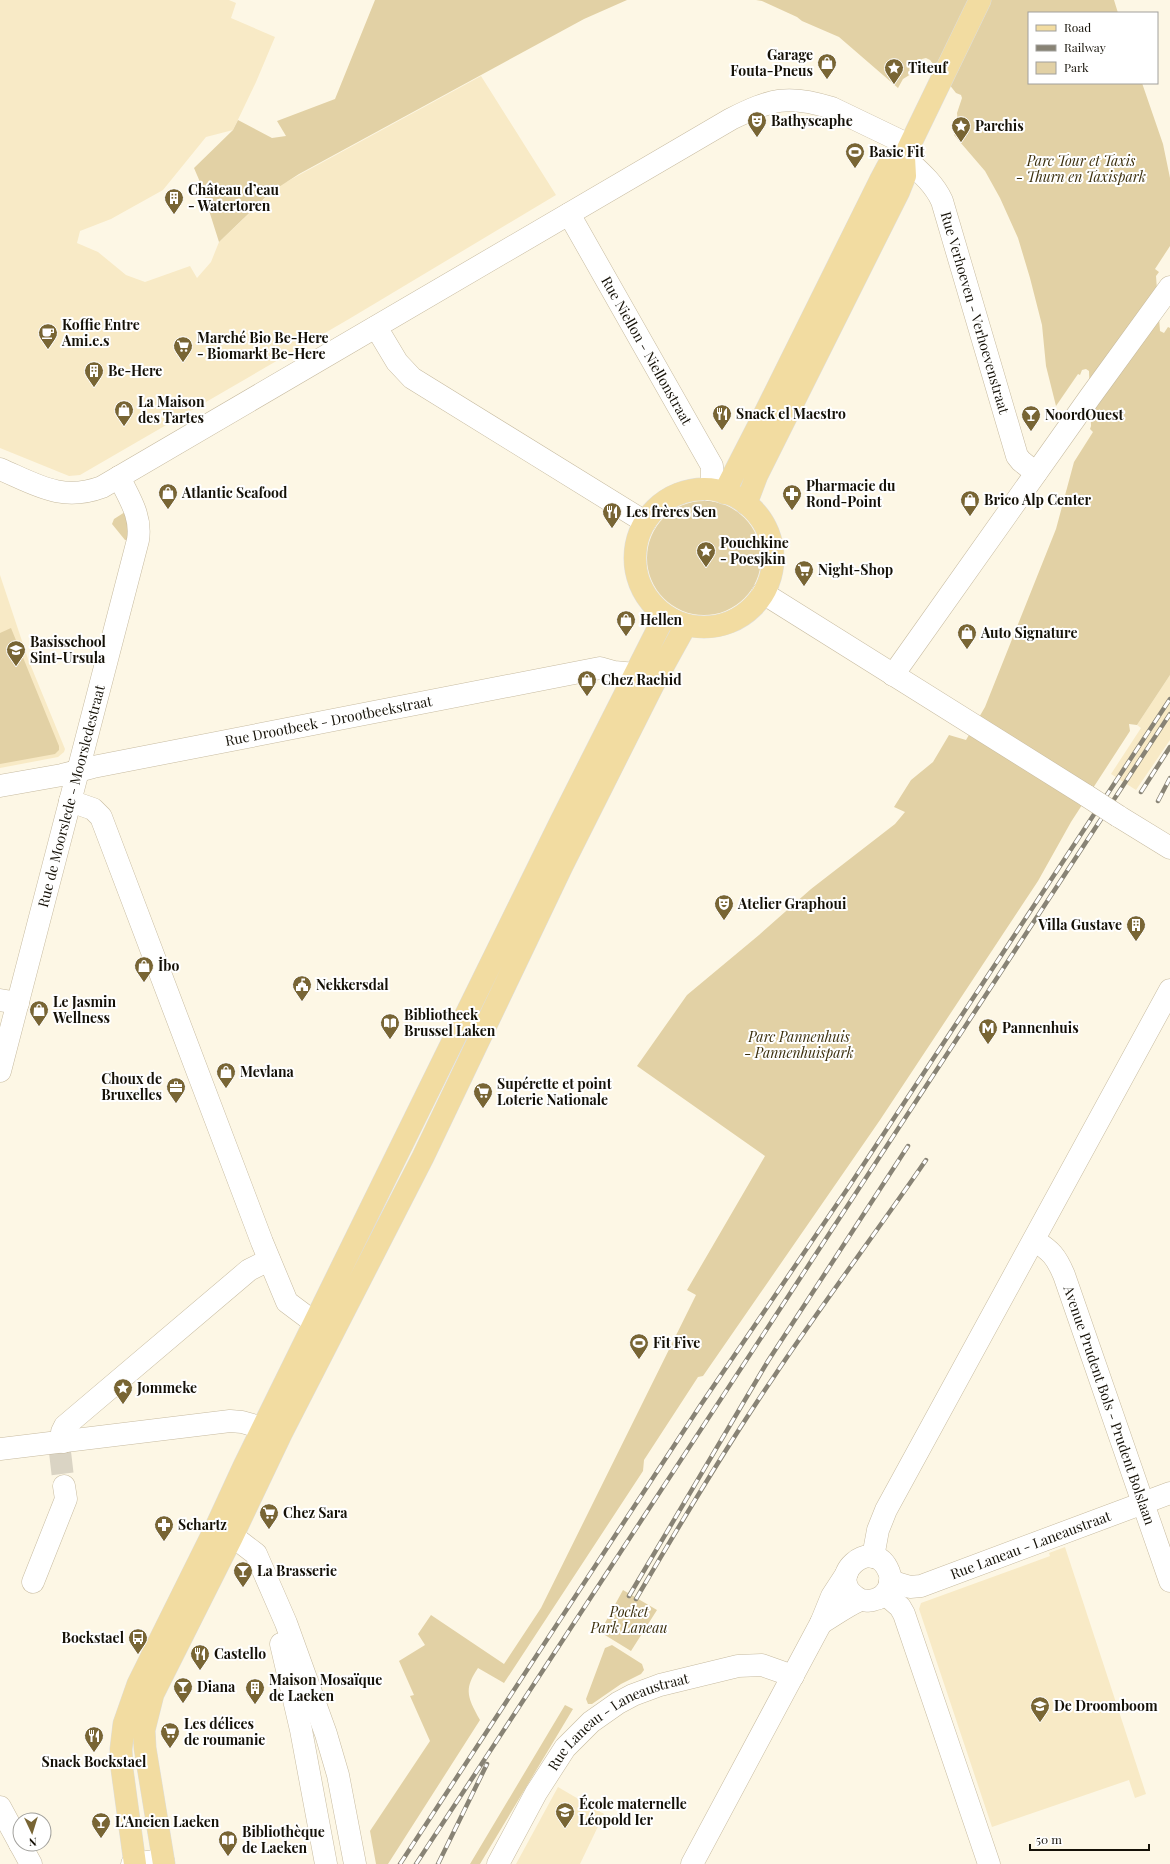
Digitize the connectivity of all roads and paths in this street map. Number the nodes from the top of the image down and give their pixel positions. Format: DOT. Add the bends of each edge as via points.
graph roads {
  1 [pos="980,0"];
  2 [pos="906,151"];
  3 [pos="569,214"];
  4 [pos="1164,295"];
  5 [pos="376,327"];
  6 [pos="0,469"];
  7 [pos="1036,473"];
  8 [pos="119,477"];
  9 [pos="717,491"];
  10 [pos="746,504"];
  11 [pos="645,522"];
  12 [pos="763,593"];
  13 [pos="665,615"];
  14 [pos="686,625"];
  15 [pos="635,674"];
  16 [pos="893,675"];
  17 [pos="655,681"];
  18 [pos="78,771"];
  19 [pos="0,786"];
  20 [pos="70,801"];
  21 [pos="1170,848"];
  22 [pos="1170,990"];
  23 [pos="9,1002"];
  24 [pos="0,1071"];
  25 [pos="1034,1240"];
  26 [pos="269,1260"];
  27 [pos="324,1328"];
  28 [pos="88,1407"];
  29 [pos="272,1431"];
  30 [pos="95,1438"];
  31 [pos="61,1445"];
  32 [pos="0,1449"];
  33 [pos="64,1486"];
  34 [pos="1170,1493"];
  35 [pos="1143,1503"];
  36 [pos="224,1533"];
  37 [pos="873,1557"];
  38 [pos="847,1573"];
  39 [pos="264,1575"];
  40 [pos="1170,1581"];
  41 [pos="32,1582"];
  42 [pos="888,1588"];
  43 [pos="861,1600"];
  44 [pos="821,1623"];
  45 [pos="793,1676"];
  46 [pos="0,1807"];
  47 [pos="12,1829"];
  48 [pos="24,1852"];
  49 [pos="163,1862"];
  50 [pos="31,1864"];
  51 [pos="132,1864"];
  52 [pos="135,1864"];
  53 [pos="326,1864"];
  54 [pos="355,1864"];
  55 [pos="498,1864"];
  56 [pos="692,1864"];
  57 [pos="989,1864"];
  1 -- 2 [label="main road"];
  2 -- 3 [label="street, Rue Verhoeven - Verhoevenstraat" via="832,108 807,101 781,99 731,119"];
  2 -- 7 [label="street, Rue Verhoeven - Verhoevenstraat" via="942,201 1017,456 1020,462"];
  2 -- 9 [label="main road" via="888,166 764,415"];
  2 -- 10 [label="main road" via="905,176 764,461"];
  3 -- 5 [label="street, Rue Verhoeven - Verhoevenstraat"];
  3 -- 9 [label="street, Rue Niellon - Niellonstraat" via="712,466 712,481"];
  4 -- 7 [label="street"];
  5 -- 8 [label="street, Rue Verhoeven - Verhoevenstraat"];
  5 -- 11 [label="street" via="397,362 412,378"];
  6 -- 8 [label="street, Rue Verhoeven - Verhoevenstraat" via="67,494 86,493"];
  7 -- 16 [label="street"];
  8 -- 18 [label="street, Rue de Moorslede - Moorsledestraat" via="136,512 139,532"];
  9 -- 10 [label="main road"];
  9 -- 11 [label="main road" via="699,490 678,495 659,506"];
  10 -- 12 [label="main road" via="758,516 770,540 772,568"];
  11 -- 13 [label="main road" via="635,549 638,578 643,592"];
  12 -- 14 [label="main road" via="749,610 726,623 713,626"];
  12 -- 16 [label="street"];
  13 -- 14 [label="main road"];
  13 -- 15 [label="main road"];
  14 -- 17 [label="main road"];
  15 -- 17 [label="street, Rue Drootbeek - Drootbeekstraat"];
  15 -- 18 [label="street, Rue Drootbeek - Drootbeekstraat" via="600,668"];
  15 -- 27 [label="main road" via="557,828"];
  16 -- 21 [label="street, bridge"];
  17 -- 27 [label="main road" via="562,866 423,1156"];
  18 -- 19 [label="street, Rue Drootbeek - Drootbeekstraat"];
  18 -- 20 [label="street, Rue de Moorslede - Moorsledestraat"];
  20 -- 23 [label="street, Rue de Moorslede - Moorsledestraat"];
  20 -- 26 [label="street" via="94,809 101,816"];
  22 -- 25 [label="street"];
  23 -- 24 [label="street, Rue de Moorslede - Moorsledestraat"];
  25 -- 35 [label="street, Avenue Prudent Bols - Prudent Bolslaan" via="1054,1255 1064,1275"];
  25 -- 37 [label="street" via="886,1510 878,1530"];
  26 -- 27 [label="street" via="287,1302"];
  26 -- 28 [label="street" via="249,1270"];
  27 -- 29 [label="main road"];
  28 -- 30 [label="street"];
  28 -- 31 [label="street" via="66,1426 62,1432"];
  29 -- 30 [label="street" via="230,1421"];
  29 -- 36 [label="main road"];
  30 -- 31 [label="street"];
  31 -- 32 [label="street"];
  33 -- 41 [label="street" via="66,1499"];
  34 -- 35 [label="street, Rue Laneau - Laneaustraat"];
  35 -- 40 [label="street, Avenue Prudent Bols - Prudent Bolslaan"];
  35 -- 42 [label="street, Rue Laneau - Laneaustraat" via="921,1586"];
  36 -- 39 [label="street" via="248,1546 256,1554"];
  36 -- 49 [label="main road" via="153,1694 144,1730"];
  36 -- 52 [label="main road" via="138,1684 124,1724 122,1769"];
  37 -- 38 [label="street" via="856,1560"];
  37 -- 42 [label="street" via="880,1560 890,1573"];
  38 -- 43 [label="street" via="848,1589"];
  38 -- 44 [label="street" via="832,1596"];
  39 -- 53 [label="street" via="301,1730"];
  39 -- 54 [label="street" via="286,1623 326,1734 338,1775"];
  42 -- 43 [label="street" via="874,1600"];
  42 -- 57 [label="street" via="904,1614"];
  43 -- 44 [label="street"];
  44 -- 45 [label="street"];
  45 -- 55 [label="street, Rue Laneau - Laneaustraat" via="762,1665 738,1666 660,1685 632,1695 591,1722 565,1748 536,1793"];
  45 -- 56 [label="street"];
  46 -- 47 [label="street"];
  48 -- 50 [label="street"];
  49 -- 52 [label="street"];
  51 -- 52 [label="street"];
}
